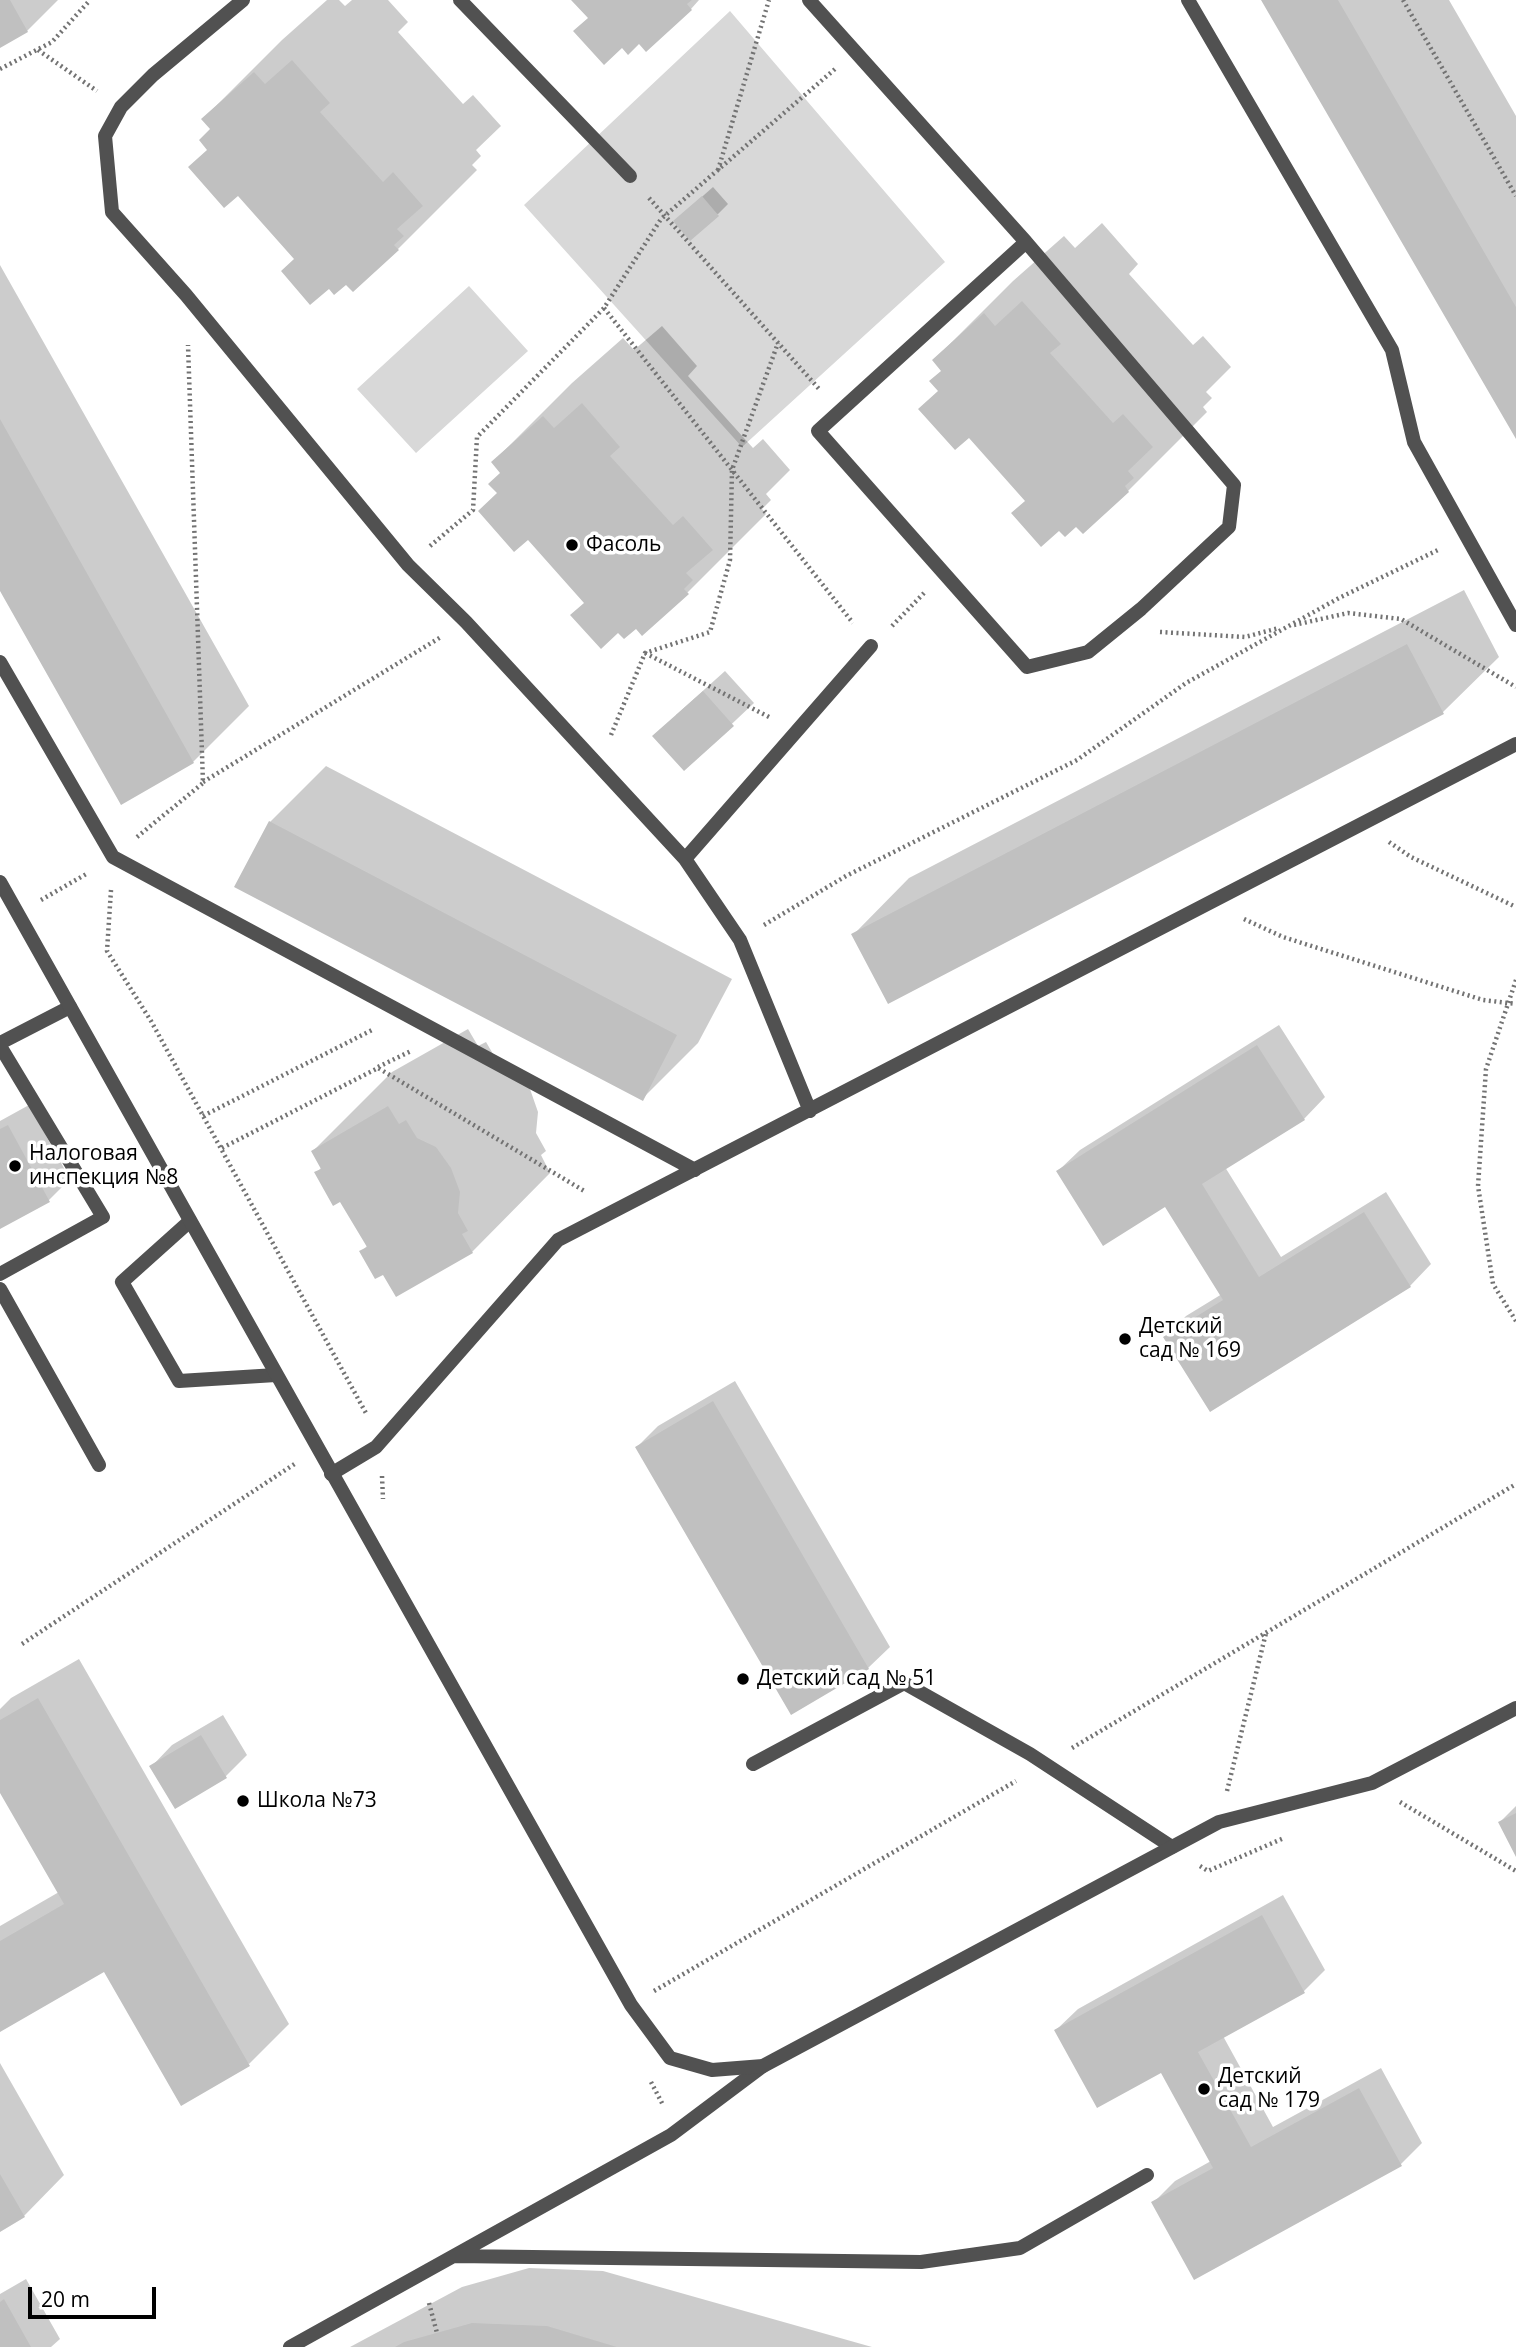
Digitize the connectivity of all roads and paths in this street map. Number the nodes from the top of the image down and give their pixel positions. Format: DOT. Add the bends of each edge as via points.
graph roads {
  1 [pos="90,0"];
  2 [pos="243,0"];
  3 [pos="460,0"];
  4 [pos="769,0"];
  5 [pos="809,0"];
  6 [pos="1188,0"];
  7 [pos="1403,0"];
  8 [pos="37,50"];
  9 [pos="855,52"];
  10 [pos="0,69"];
  11 [pos="121,107"];
  12 [pos="718,171"];
  13 [pos="629,176"];
  14 [pos="1516,196"];
  15 [pos="664,216"];
  16 [pos="1026,242"];
  17 [pos="186,295"];
  18 [pos="604,308"];
  19 [pos="778,343"];
  20 [pos="839,412"];
  21 [pos="732,470"];
  22 [pos="1466,536"];
  23 [pos="408,565"];
  24 [pos="944,573"];
  25 [pos="466,622"];
  26 [pos="1516,625"];
  27 [pos="1287,626"];
  28 [pos="1117,629"];
  29 [pos="871,646"];
  30 [pos="645,653"];
  31 [pos="0,662"];
  32 [pos="1516,687"];
  33 [pos="797,731"];
  34 [pos="1516,744"];
  35 [pos="599,765"];
  36 [pos="203,783"];
  37 [pos="1362,824"];
  38 [pos="113,858"];
  39 [pos="685,859"];
  40 [pos="0,883"];
  41 [pos="1209,903"];
  42 [pos="1516,907"];
  43 [pos="18,914"];
  44 [pos="740,940"];
  45 [pos="1516,981"];
  46 [pos="1507,1003"];
  47 [pos="1516,1004"];
  48 [pos="70,1007"];
  49 [pos="405,1014"];
  50 [pos="0,1045"];
  51 [pos="810,1111"];
  52 [pos="203,1116"];
  53 [pos="221,1149"];
  54 [pos="695,1170"];
  55 [pos="617,1210"];
  56 [pos="190,1221"];
  57 [pos="0,1274"];
  58 [pos="0,1289"];
  59 [pos="1516,1321"];
  60 [pos="275,1375"];
  61 [pos="382,1440"];
  62 [pos="99,1465"];
  63 [pos="331,1474"];
  64 [pos="1516,1484"];
  65 [pos="1266,1632"];
  66 [pos="1516,1708"];
  67 [pos="753,1764"];
  68 [pos="1044,1764"];
  69 [pos="1372,1783"];
  70 [pos="1219,1822"];
  71 [pos="1172,1847"];
  72 [pos="1516,1871"];
  73 [pos="631,2005"];
  74 [pos="763,2066"];
  75 [pos="647,2075"];
  76 [pos="666,2111"];
  77 [pos="1147,2175"];
  78 [pos="455,2256"];
  79 [pos="290,2347"];
  1 -- 8 [label="path" via="52,42"];
  2 -- 11 [label="street"];
  3 -- 13 [label="street"];
  4 -- 12 [label="path"];
  5 -- 9 [label="street"];
  6 -- 22 [label="street" via="1392,350 1414,442"];
  7 -- 14 [label="path"];
  8 -- 10 [label="path"];
  8 -- 11 [label="path"];
  9 -- 12 [label="path"];
  9 -- 16 [label="street"];
  11 -- 17 [label="street" via="105,136 112,212"];
  12 -- 15 [label="path"];
  13 -- 15 [label="path"];
  15 -- 18 [label="path"];
  15 -- 19 [label="path"];
  16 -- 20 [label="street"];
  16 -- 28 [label="street" via="1234,485 1229,527"];
  17 -- 23 [label="street"];
  17 -- 36 [label="path"];
  18 -- 21 [label="path"];
  18 -- 23 [label="path" via="477,437 473,510"];
  19 -- 20 [label="path"];
  19 -- 21 [label="path"];
  20 -- 24 [label="street" via="818,430"];
  21 -- 29 [label="path"];
  21 -- 30 [label="path" via="730,560 710,632"];
  22 -- 26 [label="street"];
  22 -- 27 [label="path"];
  23 -- 25 [label="street"];
  24 -- 28 [label="street" via="1027,667 1088,652"];
  24 -- 29 [label="path"];
  25 -- 35 [label="street"];
  25 -- 36 [label="path"];
  27 -- 28 [label="path" via="1245,637"];
  27 -- 32 [label="path" via="1348,613 1401,619"];
  27 -- 44 [label="path" via="1186,683 1077,760 846,876"];
  29 -- 33 [label="street"];
  30 -- 33 [label="path"];
  30 -- 35 [label="path"];
  31 -- 38 [label="street"];
  33 -- 39 [label="street"];
  34 -- 37 [label="street"];
  35 -- 39 [label="street"];
  36 -- 38 [label="path"];
  37 -- 41 [label="street"];
  37 -- 42 [label="path" via="1411,857"];
  38 -- 43 [label="path"];
  38 -- 49 [label="street"];
  38 -- 52 [label="path" via="107,950"];
  39 -- 44 [label="street"];
  40 -- 43 [label="street"];
  41 -- 46 [label="path" via="1283,937 1483,1000"];
  41 -- 51 [label="street"];
  43 -- 48 [label="street"];
  44 -- 51 [label="street"];
  45 -- 46 [label="path"];
  46 -- 47 [label="path"];
  46 -- 59 [label="path" via="1486,1069 1478,1186 1493,1284"];
  48 -- 50 [label="street"];
  48 -- 56 [label="street"];
  49 -- 52 [label="path"];
  49 -- 54 [label="street"];
  50 -- 57 [label="street" via="103,1217"];
  51 -- 54 [label="street"];
  52 -- 53 [label="path"];
  53 -- 55 [label="path" via="378,1068"];
  53 -- 61 [label="path"];
  54 -- 55 [label="street"];
  55 -- 61 [label="street" via="558,1240"];
  56 -- 60 [label="street"];
  56 -- 60 [label="street" via="122,1282 179,1381"];
  58 -- 62 [label="street"];
  60 -- 63 [label="street"];
  61 -- 63 [label="street"];
  63 -- 73 [label="street"];
  64 -- 65 [label="path"];
  65 -- 68 [label="path"];
  65 -- 70 [label="path"];
  66 -- 69 [label="street"];
  67 -- 68 [label="street" via="904,1683"];
  68 -- 71 [label="street"];
  68 -- 73 [label="path"];
  69 -- 70 [label="street"];
  69 -- 72 [label="path"];
  70 -- 71 [label="street"];
  71 -- 74 [label="street"];
  73 -- 74 [label="street" via="670,2058 712,2070"];
  74 -- 78 [label="street" via="671,2135"];
  75 -- 76 [label="path"];
  77 -- 78 [label="street" via="1020,2248 921,2262"];
  78 -- 79 [label="street"];
}
